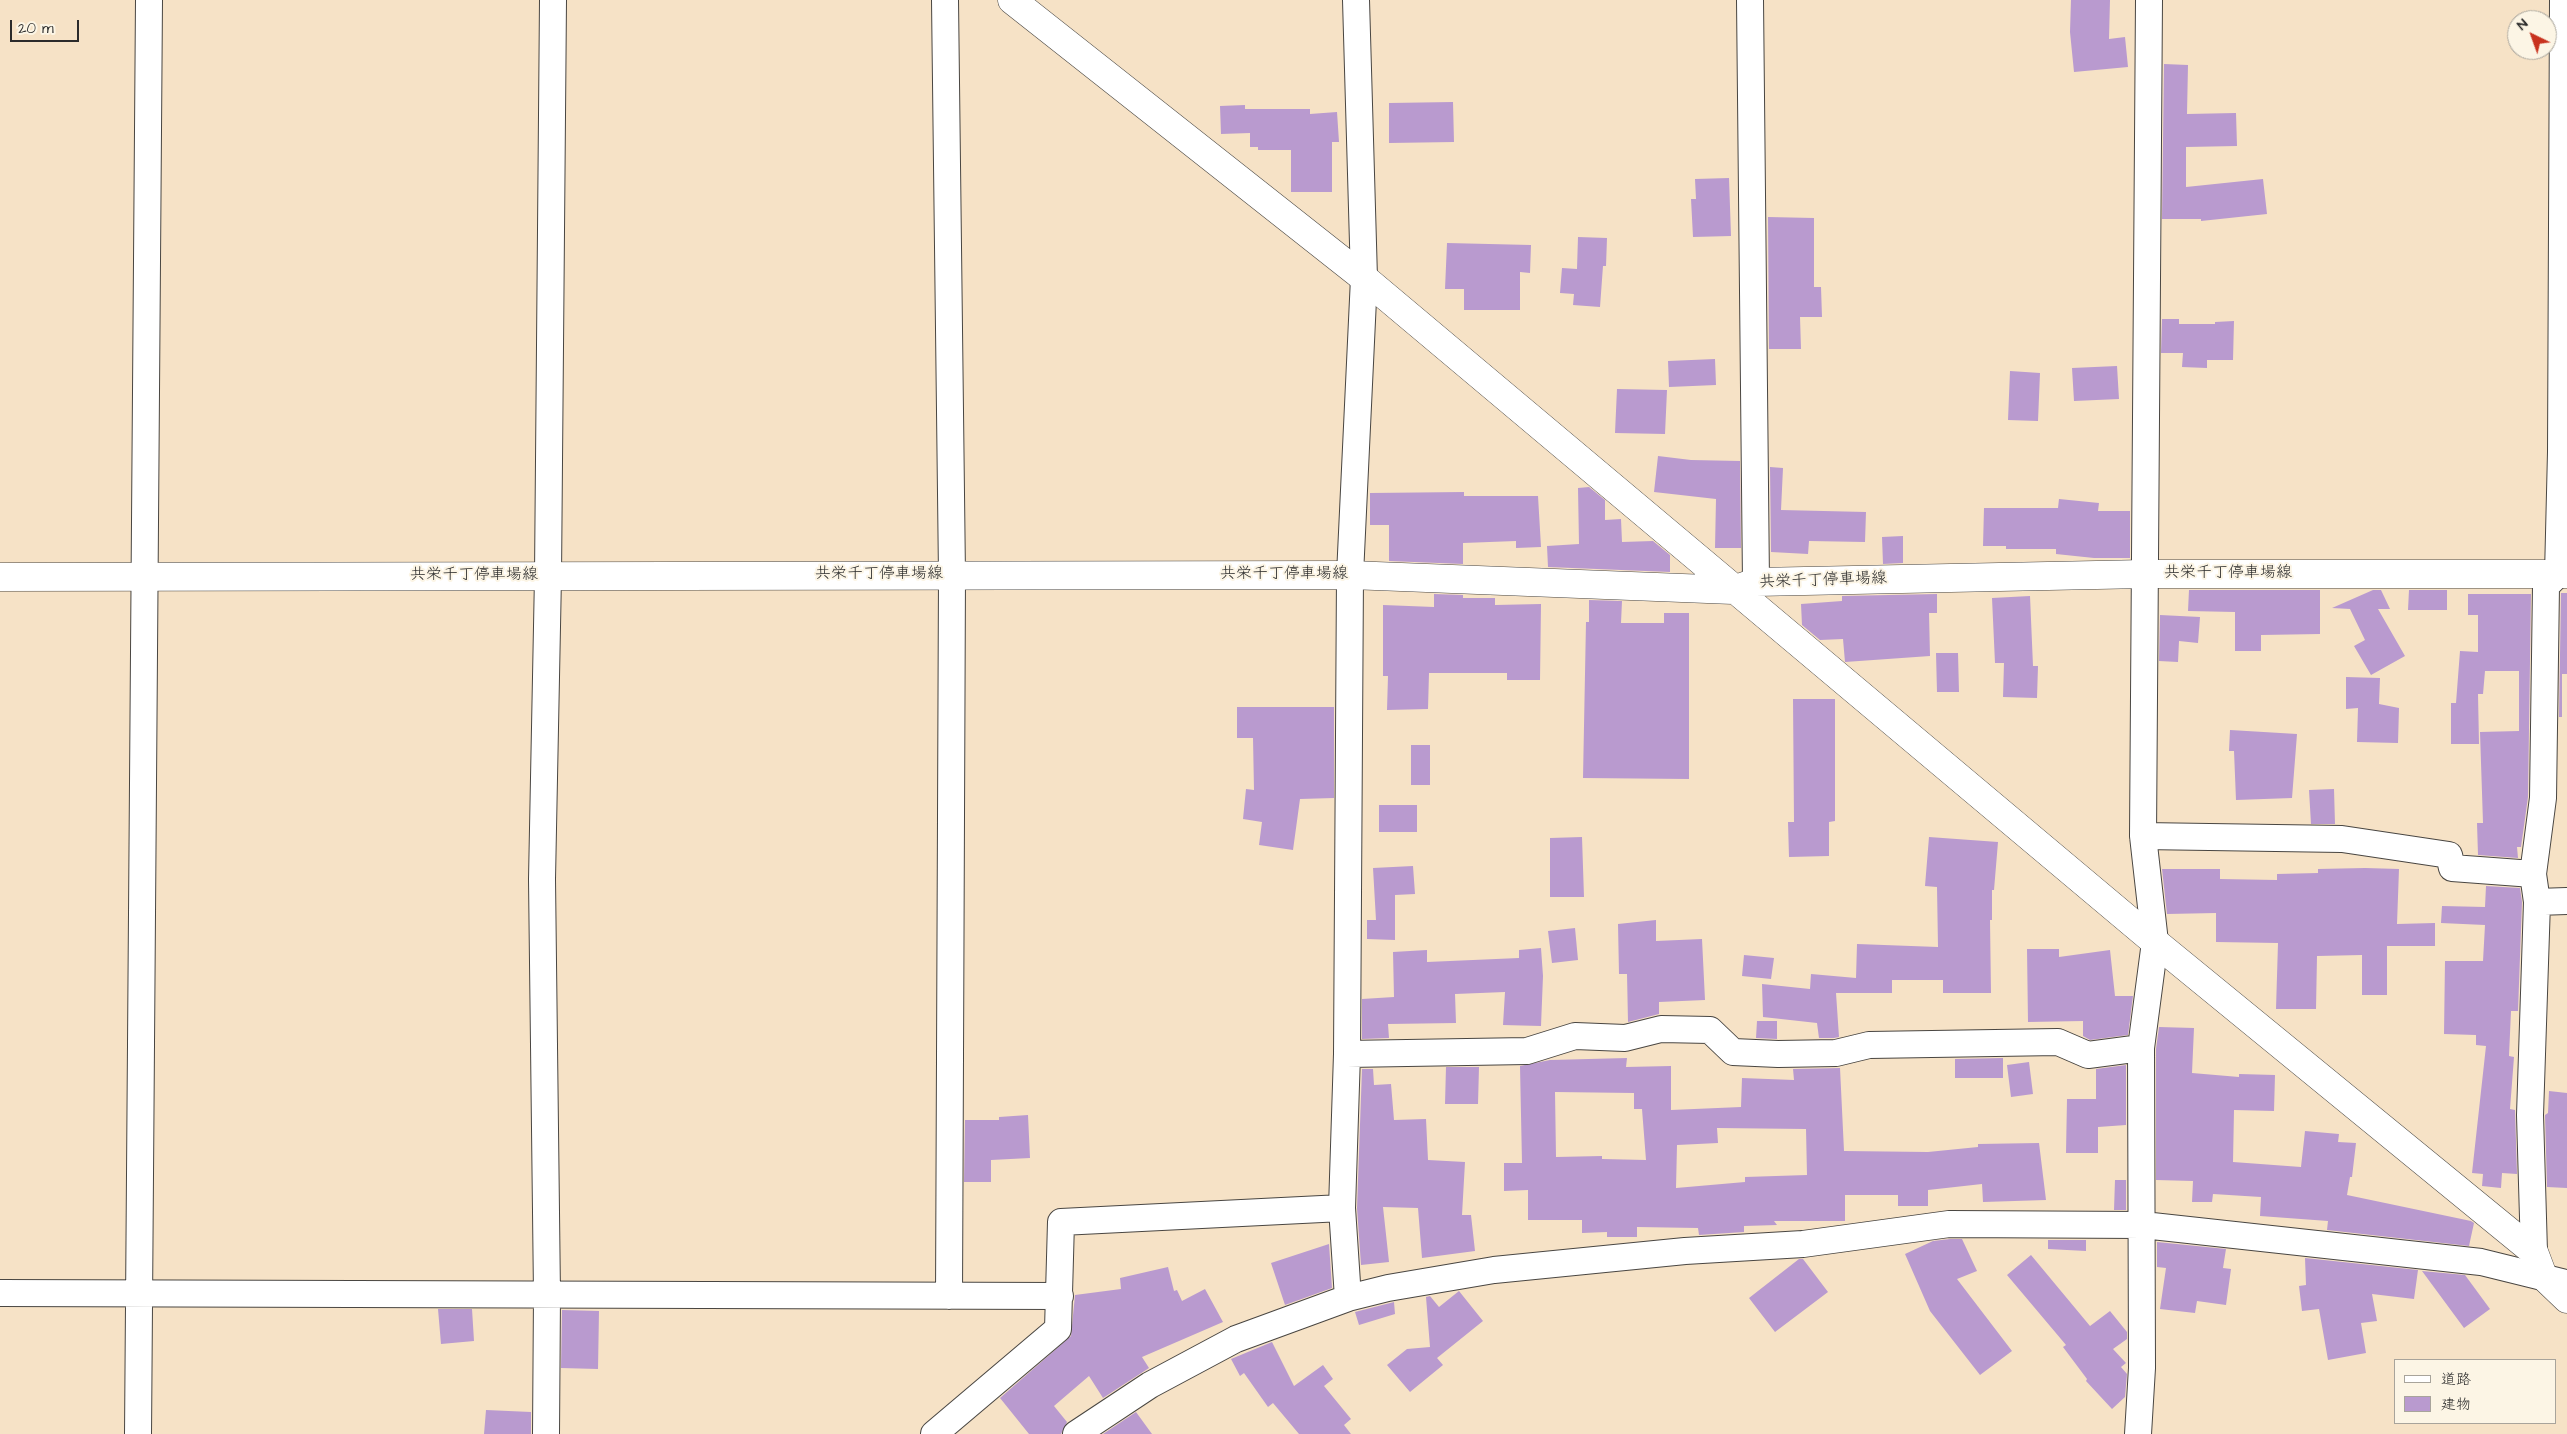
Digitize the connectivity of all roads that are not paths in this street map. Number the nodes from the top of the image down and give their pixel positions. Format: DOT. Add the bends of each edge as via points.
graph roads {
  1 [pos="149,0"];
  2 [pos="553,0"];
  3 [pos="945,0"];
  4 [pos="1012,0"];
  5 [pos="1356,0"];
  6 [pos="1750,0"];
  7 [pos="2149,0"];
  8 [pos="2564,0"];
  9 [pos="1364,278"];
  10 [pos="2145,574"];
  11 [pos="2562,574"];
  12 [pos="952,575"];
  13 [pos="1350,575"];
  14 [pos="144,576"];
  15 [pos="548,576"];
  16 [pos="0,577"];
  17 [pos="1744,586"];
  18 [pos="2143,836"];
  19 [pos="2534,874"];
  20 [pos="2567,901"];
  21 [pos="2537,908"];
  22 [pos="2567,913"];
  23 [pos="2155,942"];
  24 [pos="2141,1048"];
  25 [pos="1347,1054"];
  26 [pos="1342,1208"];
  27 [pos="2143,1224"];
  28 [pos="2548,1270"];
  29 [pos="0,1293"];
  30 [pos="138,1293"];
  31 [pos="547,1295"];
  32 [pos="949,1296"];
  33 [pos="1060,1296"];
  34 [pos="1348,1298"];
  35 [pos="2567,1299"];
  36 [pos="138,1434"];
  37 [pos="546,1434"];
  38 [pos="934,1434"];
  39 [pos="1076,1434"];
  40 [pos="2138,1434"];
  1 -- 14 [label="street"];
  2 -- 15 [label="street"];
  3 -- 12 [label="street"];
  4 -- 9 [label="main road"];
  5 -- 9 [label="street"];
  6 -- 17 [label="street"];
  7 -- 10 [label="street"];
  8 -- 11 [label="street"];
  9 -- 13 [label="street"];
  9 -- 17 [label="main road"];
  10 -- 11 [label="main road, 共栄千丁停車場線"];
  10 -- 17 [label="main road, 共栄千丁停車場線"];
  10 -- 18 [label="street"];
  11 -- 19 [label="street" via="2546,586 2542,798"];
  12 -- 13 [label="main road, 共栄千丁停車場線"];
  12 -- 15 [label="main road, 共栄千丁停車場線"];
  12 -- 32 [label="street"];
  13 -- 17 [label="main road, 共栄千丁停車場線"];
  13 -- 25 [label="street"];
  14 -- 15 [label="main road, 共栄千丁停車場線"];
  14 -- 16 [label="main road, 共栄千丁停車場線"];
  14 -- 30 [label="street"];
  15 -- 31 [label="street" via="542,879"];
  17 -- 23 [label="main road"];
  18 -- 19 [label="street" via="2342,839 2448,855 2452,868"];
  18 -- 23 [label="street"];
  19 -- 21 [label="street"];
  20 -- 21 [label="street"];
  21 -- 22 [label="street"];
  21 -- 28 [label="street" via="2530,1115"];
  23 -- 24 [label="street"];
  23 -- 28 [label="main road"];
  24 -- 25 [label="street" via="2088,1055 2058,1042 1869,1045 1836,1053 1778,1054 1733,1052 1710,1030 1661,1028 1625,1038 1575,1036 1527,1052"];
  24 -- 27 [label="street"];
  25 -- 26 [label="street"];
  26 -- 33 [label="street" via="1061,1222"];
  26 -- 34 [label="street"];
  27 -- 28 [label="street"];
  27 -- 34 [label="street" via="1949,1224 1802,1244 1684,1251 1494,1270"];
  27 -- 40 [label="street"];
  28 -- 35 [label="main road"];
  29 -- 30 [label="street"];
  30 -- 31 [label="street"];
  30 -- 36 [label="street"];
  31 -- 32 [label="street"];
  31 -- 37 [label="street"];
  32 -- 33 [label="street"];
  33 -- 38 [label="street" via="1058,1329"];
  34 -- 39 [label="street" via="1236,1339 1150,1385"];
}
